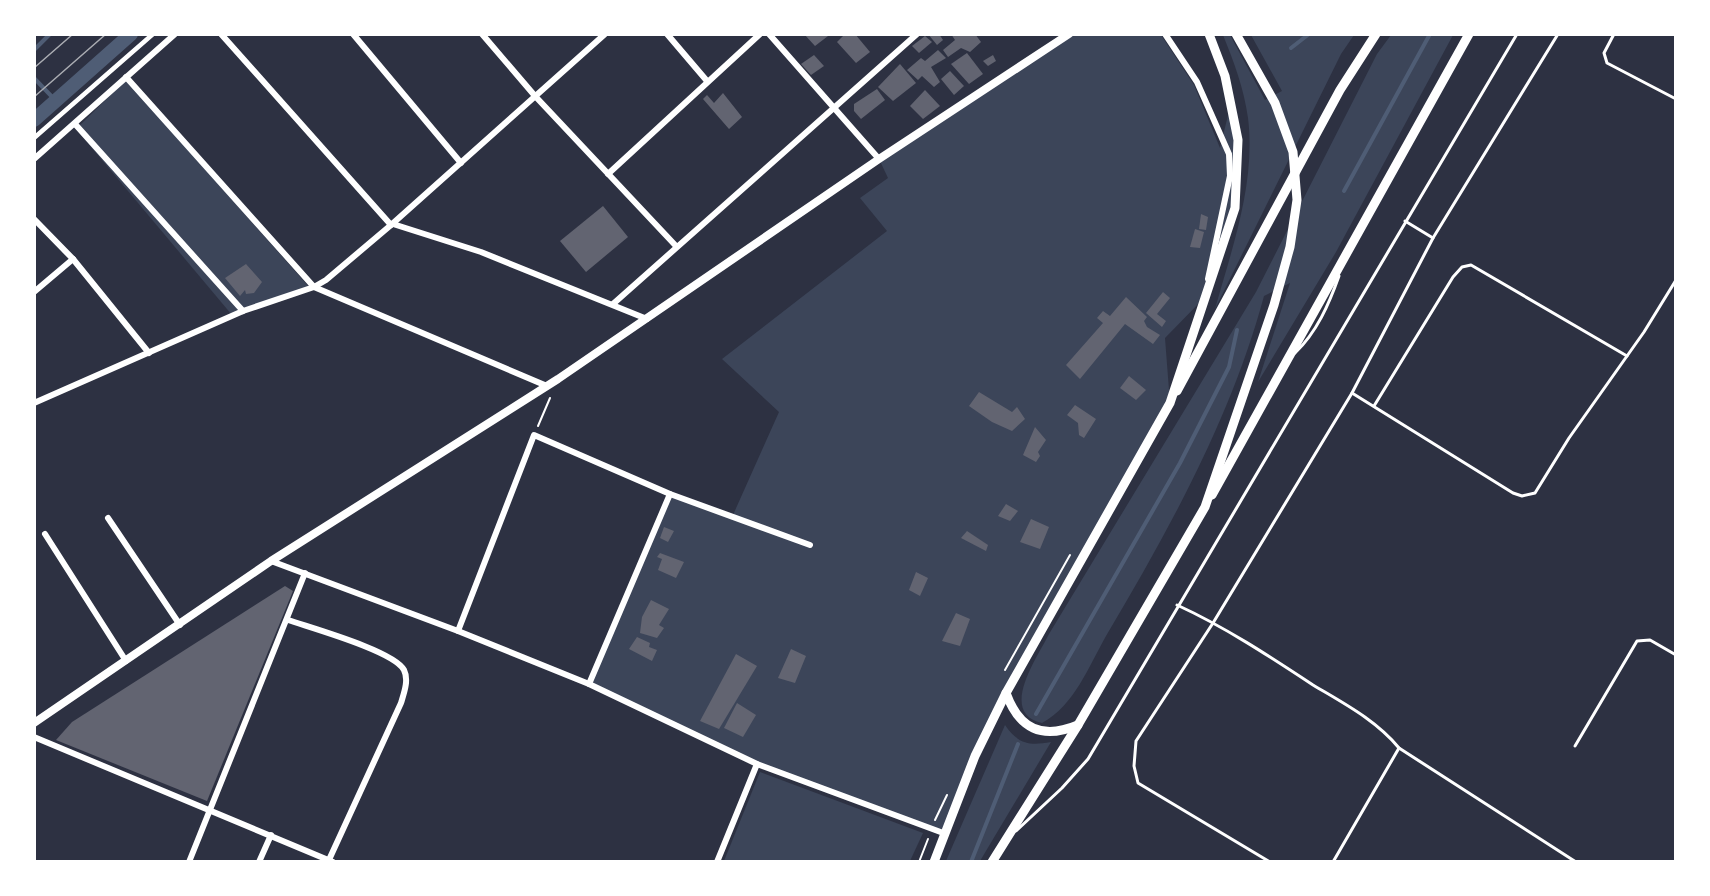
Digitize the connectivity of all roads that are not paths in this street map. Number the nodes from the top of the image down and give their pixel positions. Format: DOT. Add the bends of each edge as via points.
graph roads {
  1 [pos="153,34"];
  2 [pos="175,34"];
  3 [pos="221,34"];
  4 [pos="353,34"];
  5 [pos="482,34"];
  6 [pos="605,34"];
  7 [pos="667,34"];
  8 [pos="760,34"];
  9 [pos="769,34"];
  10 [pos="916,34"];
  11 [pos="1069,34"];
  12 [pos="1165,34"];
  13 [pos="1209,34"];
  14 [pos="1236,34"];
  15 [pos="1376,34"];
  16 [pos="1469,34"];
  17 [pos="1517,34"];
  18 [pos="1558,34"];
  19 [pos="1614,34"];
  20 [pos="126,77"];
  21 [pos="707,81"];
  22 [pos="535,96"];
  23 [pos="1676,99"];
  24 [pos="835,107"];
  25 [pos="75,124"];
  26 [pos="34,138"];
  27 [pos="34,159"];
  28 [pos="879,159"];
  29 [pos="461,163"];
  30 [pos="608,174"];
  31 [pos="34,219"];
  32 [pos="1405,221"];
  33 [pos="392,225"];
  34 [pos="1434,238"];
  35 [pos="676,246"];
  36 [pos="73,259"];
  37 [pos="1676,280"];
  38 [pos="314,288"];
  39 [pos="34,292"];
  40 [pos="1205,297"];
  41 [pos="613,304"];
  42 [pos="243,311"];
  43 [pos="647,319"];
  44 [pos="149,352"];
  45 [pos="1627,356"];
  46 [pos="547,386"];
  47 [pos="1352,393"];
  48 [pos="34,403"];
  49 [pos="1170,403"];
  50 [pos="1374,406"];
  51 [pos="670,494"];
  52 [pos="1205,507"];
  53 [pos="108,518"];
  54 [pos="45,534"];
  55 [pos="810,545"];
  56 [pos="271,561"];
  57 [pos="305,573"];
  58 [pos="1177,605"];
  59 [pos="288,620"];
  60 [pos="1213,623"];
  61 [pos="180,625"];
  62 [pos="458,630"];
  63 [pos="1676,655"];
  64 [pos="126,661"];
  65 [pos="589,684"];
  66 [pos="1006,693"];
  67 [pos="34,723"];
  68 [pos="1078,725"];
  69 [pos="34,736"];
  70 [pos="1575,746"];
  71 [pos="1399,748"];
  72 [pos="757,764"];
  73 [pos="210,811"];
  74 [pos="946,834"];
  75 [pos="271,835"];
  76 [pos="1002,844"];
  77 [pos="189,861"];
  78 [pos="259,861"];
  79 [pos="330,861"];
  80 [pos="717,861"];
  81 [pos="934,861"];
  82 [pos="992,861"];
  83 [pos="1270,861"];
  84 [pos="1333,861"];
  85 [pos="1576,861"];
  1 -- 26 [label="street"];
  2 -- 20 [label="street"];
  3 -- 33 [label="street"];
  4 -- 29 [label="street"];
  5 -- 22 [label="street"];
  6 -- 22 [label="street"];
  7 -- 21 [label="street"];
  8 -- 21 [label="street"];
  9 -- 24 [label="street"];
  10 -- 24 [label="street"];
  11 -- 28 [label="street"];
  12 -- 40 [label="street" via="1197,82 1229,154 1230,176 1212,248"];
  13 -- 40 [label="main road" via="1232,99 1238,152 1235,208"];
  14 -- 52 [label="main road" via="1275,103 1293,152 1297,201 1290,247 1274,305"];
  15 -- 49 [label="main road" via="1340,90"];
  16 -- 52 [label="main road"];
  17 -- 32 [label="lane"];
  18 -- 34 [label="lane"];
  19 -- 23 [label="lane" via="1604,53 1607,63"];
  20 -- 25 [label="street"];
  20 -- 38 [label="street"];
  21 -- 30 [label="street"];
  22 -- 29 [label="street"];
  22 -- 30 [label="street"];
  24 -- 28 [label="street"];
  24 -- 35 [label="street"];
  25 -- 27 [label="street"];
  25 -- 42 [label="street"];
  28 -- 43 [label="street"];
  29 -- 33 [label="street"];
  30 -- 35 [label="street"];
  31 -- 36 [label="street"];
  32 -- 34 [label="lane"];
  32 -- 58 [label="lane"];
  33 -- 38 [label="street"];
  33 -- 41 [label="street" via="482,252"];
  34 -- 47 [label="lane"];
  35 -- 41 [label="street"];
  36 -- 39 [label="street"];
  36 -- 44 [label="street"];
  37 -- 45 [label="lane"];
  38 -- 42 [label="street"];
  38 -- 46 [label="street"];
  40 -- 49 [label="main road"];
  41 -- 43 [label="street"];
  42 -- 44 [label="street"];
  43 -- 46 [label="street"];
  44 -- 48 [label="street"];
  45 -- 50 [label="lane" via="1535,493 1529,496 1513,493"];
  45 -- 50 [label="lane" via="1471,265 1462,267 1453,277"];
  46 -- 56 [label="street"];
  47 -- 50 [label="lane"];
  47 -- 60 [label="lane"];
  49 -- 66 [label="main road"];
  51 -- 55 [label="street"];
  51 -- 62 [label="street" via="534,435"];
  51 -- 65 [label="street"];
  52 -- 68 [label="main road"];
  53 -- 61 [label="street"];
  54 -- 64 [label="street"];
  56 -- 57 [label="street"];
  56 -- 61 [label="street"];
  57 -- 59 [label="street"];
  57 -- 62 [label="street"];
  58 -- 60 [label="lane"];
  58 -- 76 [label="lane" via="1088,759 1062,789"];
  59 -- 73 [label="street"];
  59 -- 79 [label="street" via="376,651 399,663 405,672 401,703"];
  60 -- 71 [label="lane" via="1368,719"];
  60 -- 83 [label="lane" via="1136,741 1134,766 1138,783"];
  61 -- 64 [label="street"];
  62 -- 65 [label="street"];
  63 -- 70 [label="lane" via="1650,640 1637,640"];
  64 -- 67 [label="street"];
  65 -- 72 [label="street"];
  66 -- 68 [label="main road" via="1015,715 1031,727 1054,732"];
  66 -- 74 [label="main road" via="975,756"];
  68 -- 76 [label="main road"];
  69 -- 73 [label="street"];
  71 -- 84 [label="lane"];
  71 -- 85 [label="lane"];
  72 -- 74 [label="street"];
  72 -- 80 [label="street"];
  73 -- 75 [label="street"];
  73 -- 77 [label="street"];
  74 -- 81 [label="main road"];
  75 -- 78 [label="street"];
  75 -- 79 [label="street"];
  76 -- 82 [label="main road"];
}
